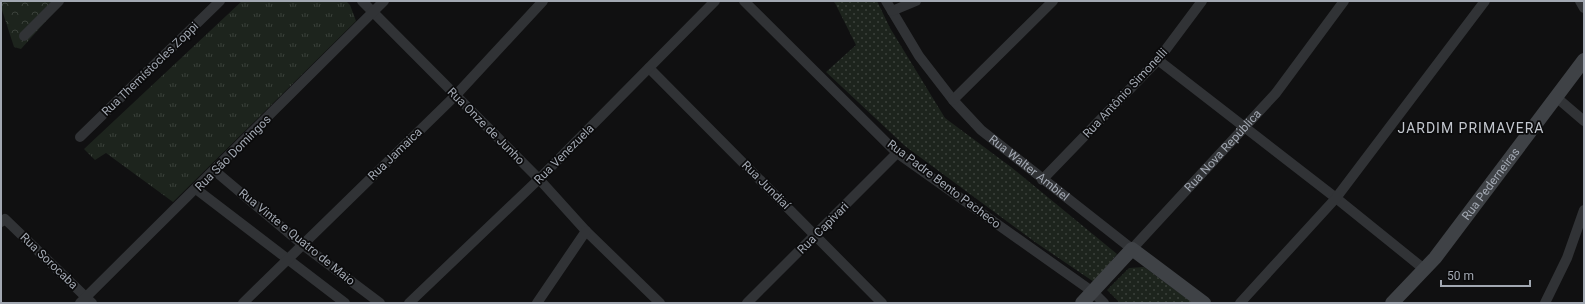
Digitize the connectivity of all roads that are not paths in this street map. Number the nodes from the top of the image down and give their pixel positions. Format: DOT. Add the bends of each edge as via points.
graph roads {
  1 [pos="59,1"];
  2 [pos="220,1"];
  3 [pos="362,1"];
  4 [pos="384,1"];
  5 [pos="543,1"];
  6 [pos="715,1"];
  7 [pos="744,1"];
  8 [pos="886,1"];
  9 [pos="916,1"];
  10 [pos="1053,1"];
  11 [pos="1202,1"];
  12 [pos="1344,1"];
  13 [pos="1485,1"];
  14 [pos="1580,1"];
  15 [pos="1584,8"];
  16 [pos="374,12"];
  17 [pos="892,12"];
  18 [pos="24,36"];
  19 [pos="1158,60"];
  20 [pos="1584,60"];
  21 [pos="649,68"];
  22 [pos="456,95"];
  23 [pos="1556,97"];
  24 [pos="953,100"];
  25 [pos="1584,121"];
  26 [pos="1245,127"];
  27 [pos="80,137"];
  28 [pos="897,152"];
  29 [pos="215,171"];
  30 [pos="539,179"];
  31 [pos="1042,180"];
  32 [pos="196,190"];
  33 [pos="1336,198"];
  34 [pos="1584,210"];
  35 [pos="3,220"];
  36 [pos="586,231"];
  37 [pos="816,236"];
  38 [pos="303,245"];
  39 [pos="1132,249"];
  40 [pos="288,260"];
  41 [pos="1424,269"];
  42 [pos="1093,292"];
  43 [pos="86,301"];
  44 [pos="243,303"];
  45 [pos="345,303"];
  46 [pos="380,303"];
  47 [pos="409,303"];
  48 [pos="537,303"];
  49 [pos="660,303"];
  50 [pos="747,303"];
  51 [pos="882,303"];
  52 [pos="1082,303"];
  53 [pos="1104,303"];
  54 [pos="1204,303"];
  55 [pos="1240,303"];
  56 [pos="1392,303"];
  57 [pos="1545,303"];
  1 -- 18 [label="street"];
  2 -- 27 [label="street, Rua Themístocles Zoppi"];
  3 -- 16 [label="street, Rua Onze de Junho"];
  4 -- 16 [label="street, Rua São Domingos"];
  5 -- 22 [label="street, Rua Jamaica"];
  6 -- 21 [label="street, Rua Venezuela"];
  7 -- 28 [label="street, Rua Padre Bento Pacheco"];
  8 -- 17 [label="street, Rua Walter Ambiel"];
  9 -- 17 [label="street"];
  10 -- 24 [label="street"];
  11 -- 19 [label="street, Rua Antônio Simonelli"];
  12 -- 26 [label="street, Rua Nova República" via="1276,93"];
  13 -- 33 [label="street"];
  14 -- 15 [label="street"];
  16 -- 22 [label="street, Rua Onze de Junho"];
  16 -- 29 [label="street, Rua São Domingos"];
  17 -- 24 [label="street, Rua Walter Ambiel" via="919,56"];
  19 -- 26 [label="street"];
  19 -- 31 [label="street, Rua Antônio Simonelli"];
  20 -- 23 [label="street, Rua Pederneiras"];
  21 -- 30 [label="street, Rua Venezuela"];
  21 -- 37 [label="street, Rua Jundiaí"];
  22 -- 30 [label="street, Rua Onze de Junho"];
  22 -- 38 [label="street, Rua Jamaica"];
  23 -- 25 [label="street"];
  23 -- 41 [label="street, Rua Pederneiras" via="1435,258"];
  24 -- 31 [label="street, Rua Walter Ambiel" via="981,130"];
  26 -- 33 [label="street"];
  26 -- 39 [label="street, Rua Nova República"];
  28 -- 37 [label="street, Rua Capivari"];
  28 -- 42 [label="street, Rua Padre Bento Pacheco"];
  29 -- 32 [label="street, Rua São Domingos"];
  29 -- 38 [label="street, Rua Vinte e Quatro de Maio"];
  30 -- 36 [label="street, Rua Onze de Junho"];
  30 -- 47 [label="street, Rua Venezuela"];
  31 -- 39 [label="street, Rua Walter Ambiel"];
  32 -- 40 [label="street, Rua Vinte e Quatro de Maio"];
  32 -- 43 [label="street, Rua São Domingos"];
  33 -- 41 [label="street"];
  33 -- 55 [label="street"];
  34 -- 57 [label="street" via="1567,258"];
  35 -- 43 [label="street, Rua Sorocaba"];
  36 -- 48 [label="street"];
  36 -- 49 [label="street, Rua Onze de Junho"];
  37 -- 50 [label="street, Rua Capivari"];
  37 -- 51 [label="street, Rua Jundiaí"];
  38 -- 40 [label="street, Rua Jamaica"];
  38 -- 46 [label="street, Rua Vinte e Quatro de Maio"];
  39 -- 42 [label="street, Rua Nova República"];
  39 -- 54 [label="street, Rua Walter Ambiel"];
  40 -- 44 [label="street, Rua Jamaica"];
  40 -- 45 [label="street, Rua Vinte e Quatro de Maio"];
  41 -- 56 [label="street, Rua Pederneiras"];
  42 -- 52 [label="street, Rua Nova República"];
  42 -- 53 [label="street, Rua Padre Bento Pacheco"];
}
